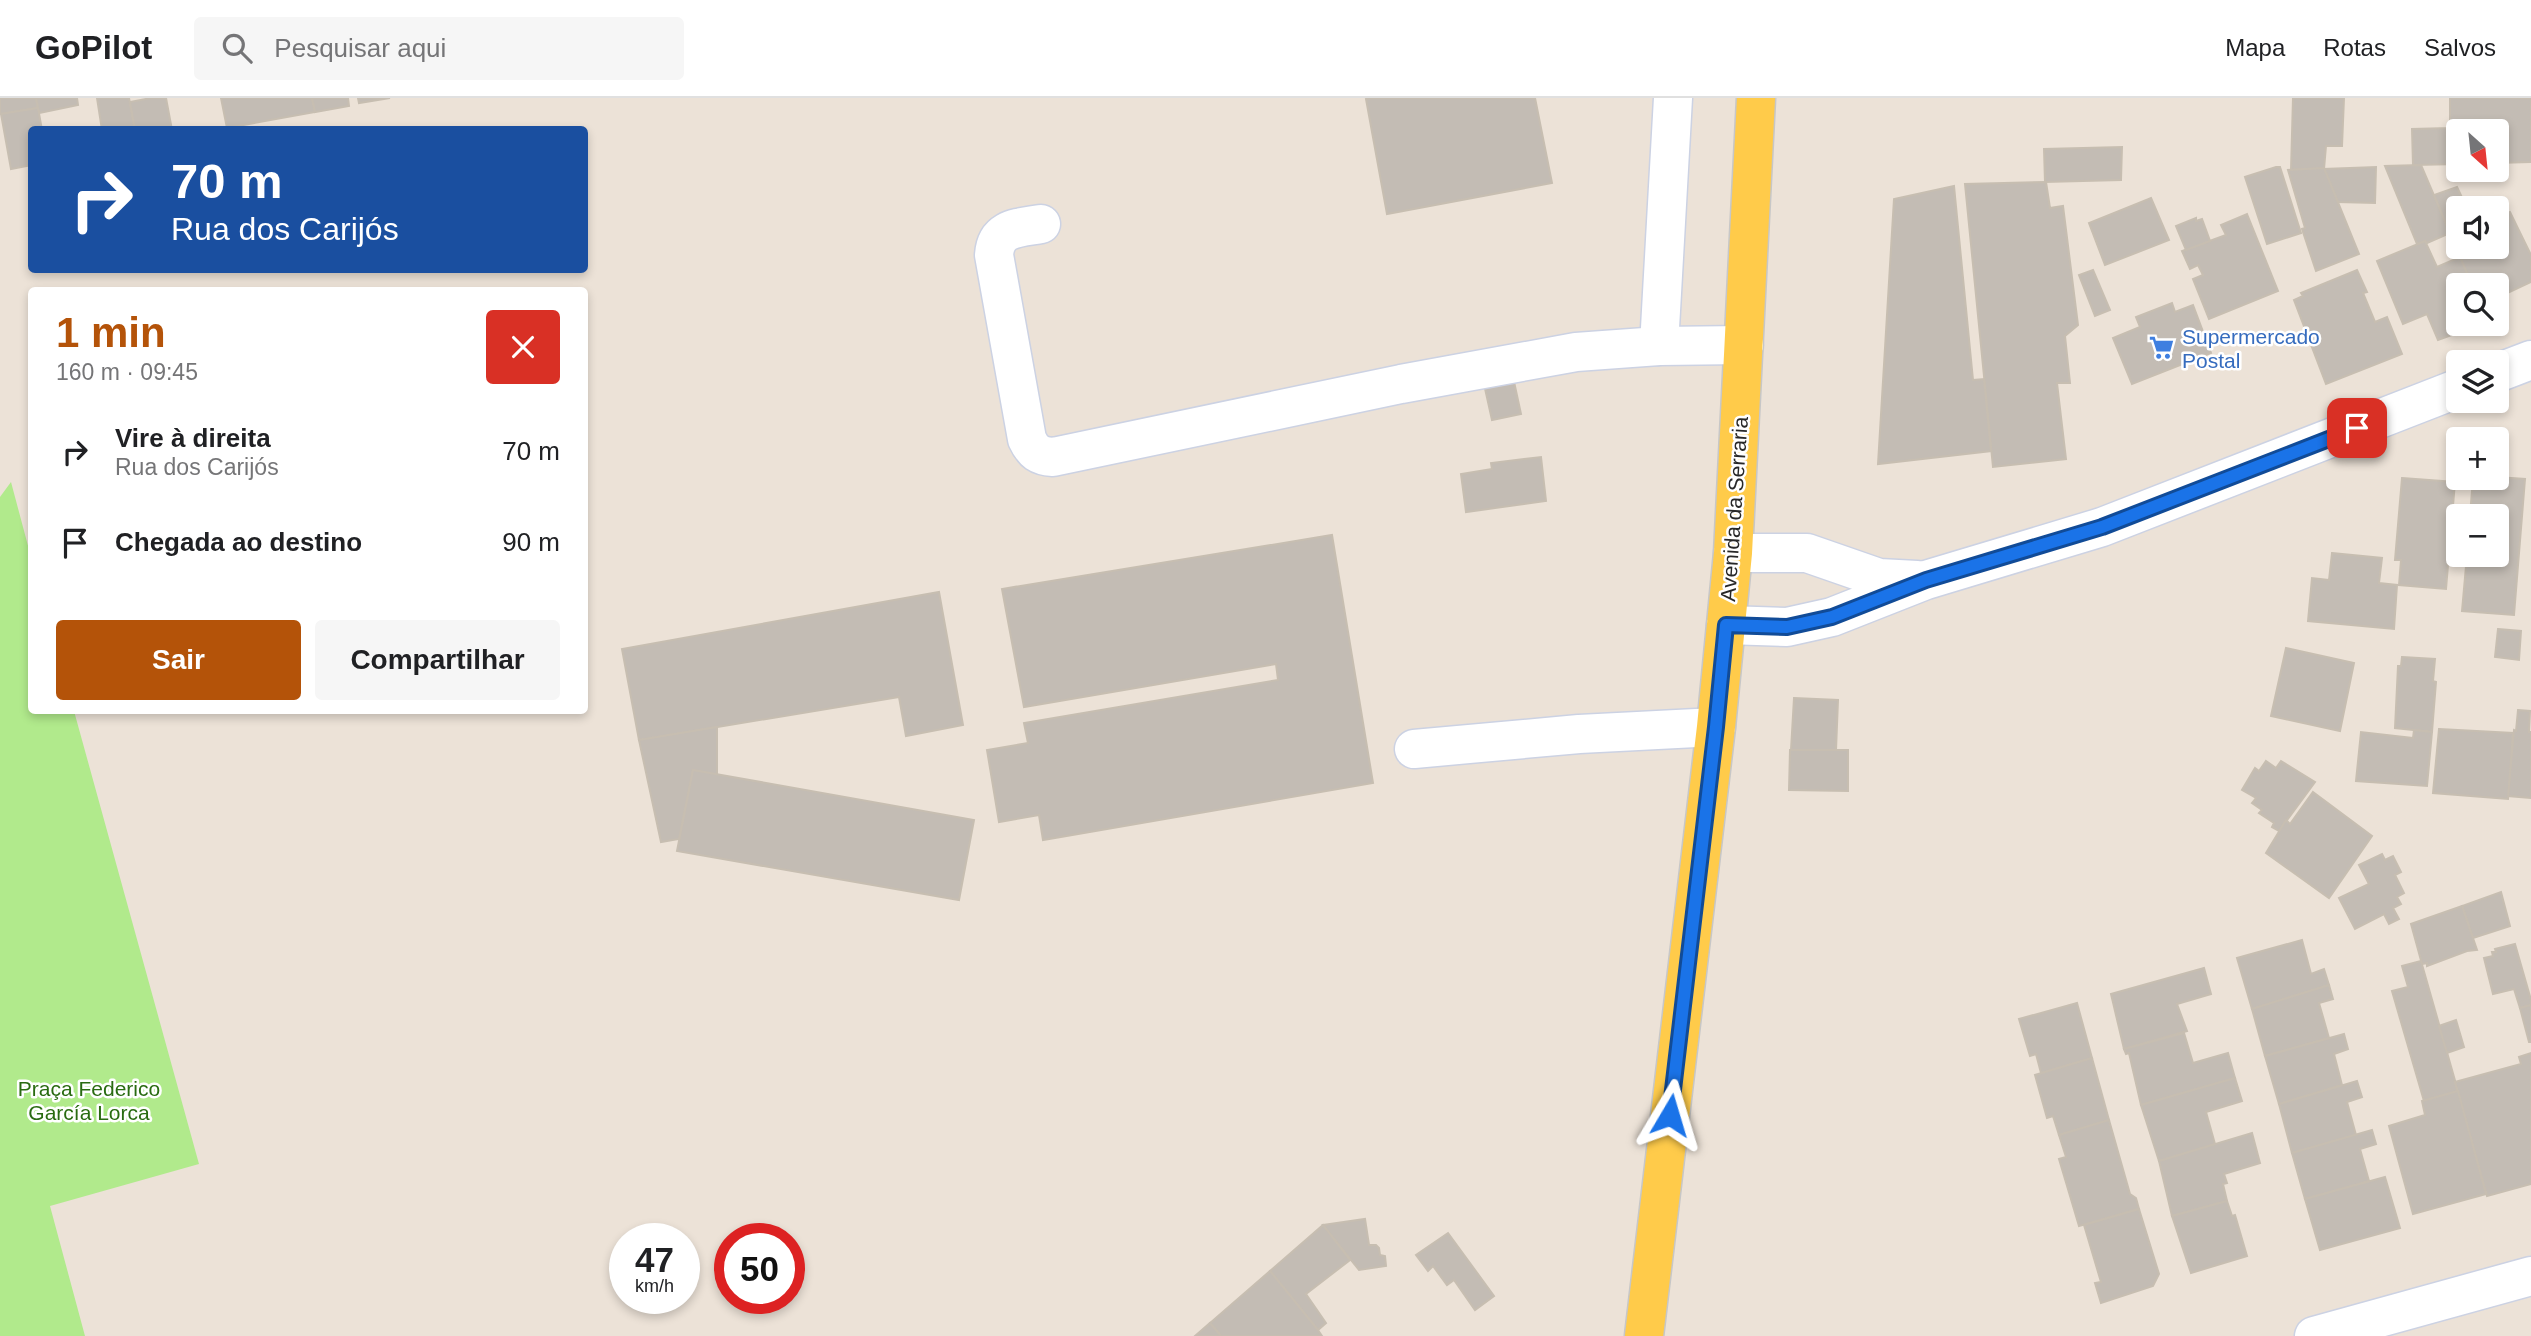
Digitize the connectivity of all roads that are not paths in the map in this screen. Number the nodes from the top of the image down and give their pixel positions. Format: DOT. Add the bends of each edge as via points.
graph roads {
  1 [pos="1672,98"];
  2 [pos="1756,98"];
  3 [pos="1041,224"];
  4 [pos="1744,345"];
  5 [pos="1659,346"];
  6 [pos="2531,360"];
  7 [pos="2509,368"];
  8 [pos="2446,393"];
  9 [pos="1733,552"];
  10 [pos="1926,580"];
  11 [pos="1726,625"];
  12 [pos="1716,727"];
  13 [pos="1414,749"];
  14 [pos="2531,1276"];
  15 [pos="1644,1336"];
  16 [pos="2314,1336"];
  1 -- 5 [label="street"];
  2 -- 4 [label="main road, Avenida da Serraria"];
  3 -- 5 [label="street" via="1001,235 994,255 1027,439 1032,450 1042,456 1576,352"];
  4 -- 5 [label="street"];
  4 -- 9 [label="main road, Avenida da Serraria"];
  6 -- 7 [label="street"];
  8 -- 10 [label="street" via="2102,527"];
  9 -- 10 [label="street" via="1807,553 1879,578"];
  9 -- 11 [label="main road, Avenida da Serraria"];
  10 -- 11 [label="street" via="1810,622 1787,627"];
  11 -- 12 [label="main road, Avenida da Serraria"];
  12 -- 13 [label="street"];
  12 -- 15 [label="main road, Avenida da Serraria"];
  14 -- 16 [label="street"];
}
